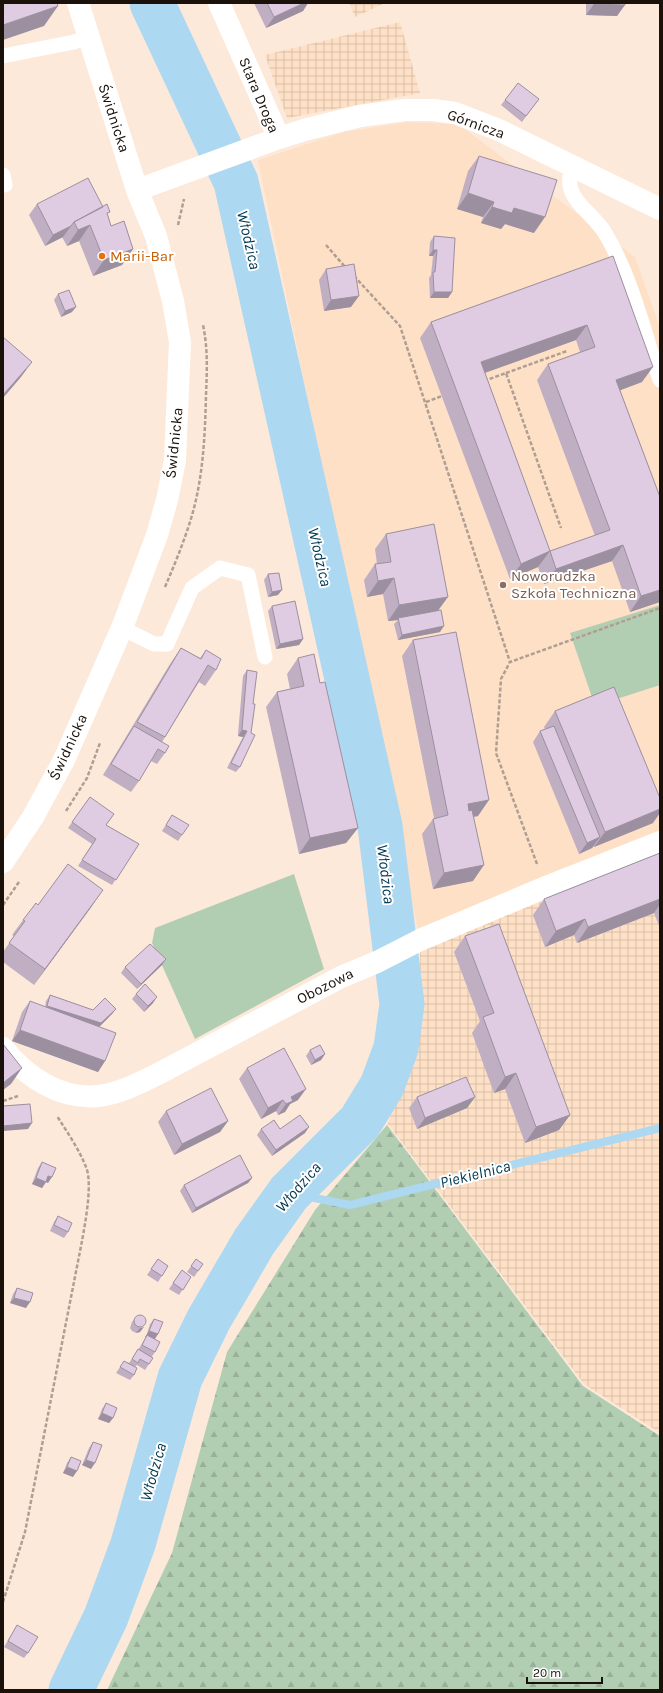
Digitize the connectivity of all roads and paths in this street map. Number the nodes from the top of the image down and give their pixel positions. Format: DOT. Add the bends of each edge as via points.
graph roads {
  1 [pos="78,3"];
  2 [pos="219,3"];
  3 [pos="88,37"];
  4 [pos="3,56"];
  5 [pos="279,138"];
  6 [pos="573,167"];
  7 [pos="137,190"];
  8 [pos="660,209"];
  9 [pos="326,245"];
  10 [pos="347,268"];
  11 [pos="353,274"];
  12 [pos="567,351"];
  13 [pos="506,373"];
  14 [pos="660,380"];
  15 [pos="479,383"];
  16 [pos="442,396"];
  17 [pos="426,402"];
  18 [pos="561,528"];
  19 [pos="660,608"];
  20 [pos="122,628"];
  21 [pos="265,656"];
  22 [pos="510,662"];
  23 [pos="660,842"];
  24 [pos="3,862"];
  25 [pos="546,887"];
  26 [pos="3,1048"];
  27 [pos="47,1085"];
  28 [pos="3,1602"];
  1 -- 3 [label="street, Świdnicka"];
  2 -- 5 [label="street, Stara Droga"];
  3 -- 4 [label="lane"];
  3 -- 7 [label="street, Świdnicka"];
  5 -- 6 [label="street, Górnicza" via="360,116 405,110 433,110 455,113 499,130"];
  5 -- 7 [label="street, Stara Droga"];
  6 -- 8 [label="street, Górnicza"];
  6 -- 14 [label="lane" via="568,177 570,192 604,232 622,264"];
  7 -- 20 [label="street, Świdnicka" via="156,236 173,301 180,342 178,425 175,460 167,500 144,573"];
  9 -- 10 [label="path"];
  11 -- 17 [label="path" via="400,326"];
  12 -- 13 [label="path"];
  13 -- 15 [label="path"];
  13 -- 18 [label="path"];
  16 -- 17 [label="path"];
  17 -- 22 [label="path"];
  19 -- 22 [label="path"];
  20 -- 21 [label="lane" via="154,644 167,644 192,588 220,568 248,575"];
  20 -- 24 [label="street, Świdnicka" via="64,760 33,817"];
  22 -- 25 [label="path" via="501,678 496,753"];
  23 -- 25 [label="street, Obozowa"];
  25 -- 27 [label="street, Obozowa" via="420,940 341,977 128,1088 98,1096 84,1096 71,1095"];
  26 -- 27 [label="street, Obozowa" via="26,1073"];
  27 -- 28 [label="path" via="44,1091 87,1168 86,1212 25,1532"];
}
